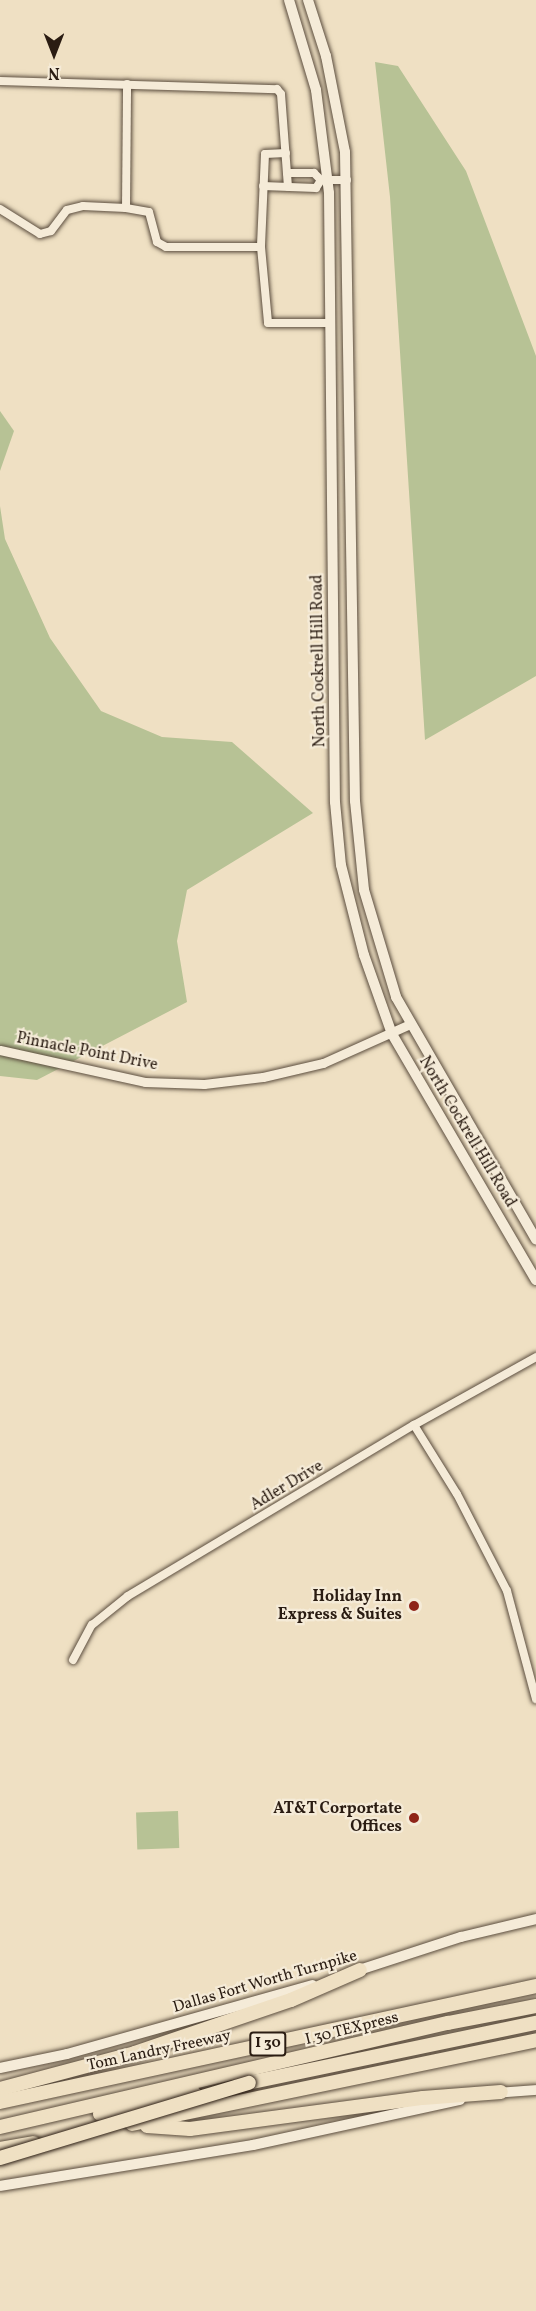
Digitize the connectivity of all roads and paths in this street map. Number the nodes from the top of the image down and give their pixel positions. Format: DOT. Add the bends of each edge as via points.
graph roads {
  1 [pos="289,0"];
  2 [pos="308,0"];
  3 [pos="0,81"];
  4 [pos="127,84"];
  5 [pos="286,153"];
  6 [pos="287,173"];
  7 [pos="325,180"];
  8 [pos="347,180"];
  9 [pos="263,186"];
  10 [pos="288,187"];
  11 [pos="0,208"];
  12 [pos="126,208"];
  13 [pos="261,247"];
  14 [pos="330,323"];
  15 [pos="410,1024"];
  16 [pos="392,1034"];
  17 [pos="0,1050"];
  18 [pos="536,1239"];
  19 [pos="536,1280"];
  20 [pos="536,1357"];
  21 [pos="414,1425"];
  22 [pos="73,1660"];
  23 [pos="536,1699"];
  24 [pos="536,1919"];
  25 [pos="360,1970"];
  26 [pos="536,1986"];
  27 [pos="536,2006"];
  28 [pos="536,2023"];
  29 [pos="536,2040"];
  30 [pos="0,2068"];
  31 [pos="249,2083"];
  32 [pos="0,2089"];
  33 [pos="536,2090"];
  34 [pos="501,2092"];
  35 [pos="0,2102"];
  36 [pos="127,2125"];
  37 [pos="0,2128"];
  38 [pos="0,2149"];
  39 [pos="0,2158"];
  40 [pos="0,2186"];
  1 -- 7 [label="main road, North Cockrell Hill Road" via="316,90"];
  2 -- 8 [label="main road, North Cockrell Hill Road" via="338,110"];
  3 -- 4 [label="street"];
  4 -- 5 [label="street" via="277,88 281,94"];
  4 -- 12 [label="street"];
  5 -- 6 [label="street"];
  5 -- 9 [label="street" via="265,154"];
  6 -- 7 [label="street" via="314,173"];
  6 -- 10 [label="street"];
  7 -- 8 [label="street"];
  7 -- 10 [label="street" via="316,188"];
  7 -- 14 [label="main road, North Cockrell Hill Road"];
  8 -- 15 [label="main road, North Cockrell Hill Road" via="357,835 364,890 381,955"];
  9 -- 10 [label="street"];
  9 -- 13 [label="street"];
  11 -- 12 [label="street" via="40,234 51,231 67,210 83,206"];
  12 -- 13 [label="street" via="149,212 157,242 165,247"];
  13 -- 14 [label="street" via="268,323"];
  14 -- 16 [label="main road, North Cockrell Hill Road" via="338,846 357,932"];
  15 -- 16 [label="street, Pinnacle Point Drive"];
  15 -- 18 [label="main road, North Cockrell Hill Road"];
  16 -- 17 [label="street, Pinnacle Point Drive" via="323,1063 263,1077 204,1084 145,1082"];
  16 -- 19 [label="main road, North Cockrell Hill Road"];
  20 -- 21 [label="street, Adler Drive"];
  21 -- 22 [label="street, Adler Drive" via="110,1608 92,1625"];
  21 -- 23 [label="street" via="457,1494 507,1591"];
  24 -- 25 [label="main road, Dallas Fort Worth Turnpike" via="461,1937"];
  25 -- 30 [label="main road, Dallas Fort Worth Turnpike" via="67,2054"];
  25 -- 32 [label="highway" via="291,2000 135,2053"];
  26 -- 35 [label="highway, Tom Landry Freeway / I 30"];
  27 -- 37 [label="highway, I 30 TEXpress"];
  28 -- 31 [label="highway"];
  29 -- 36 [label="highway"];
  31 -- 37 [label="highway, bridge"];
  31 -- 39 [label="highway, bridge"];
  33 -- 34 [label="main road"];
  34 -- 36 [label="highway" via="423,2098 190,2129"];
  34 -- 40 [label="main road" via="253,2145"];
  36 -- 38 [label="highway"];
}
